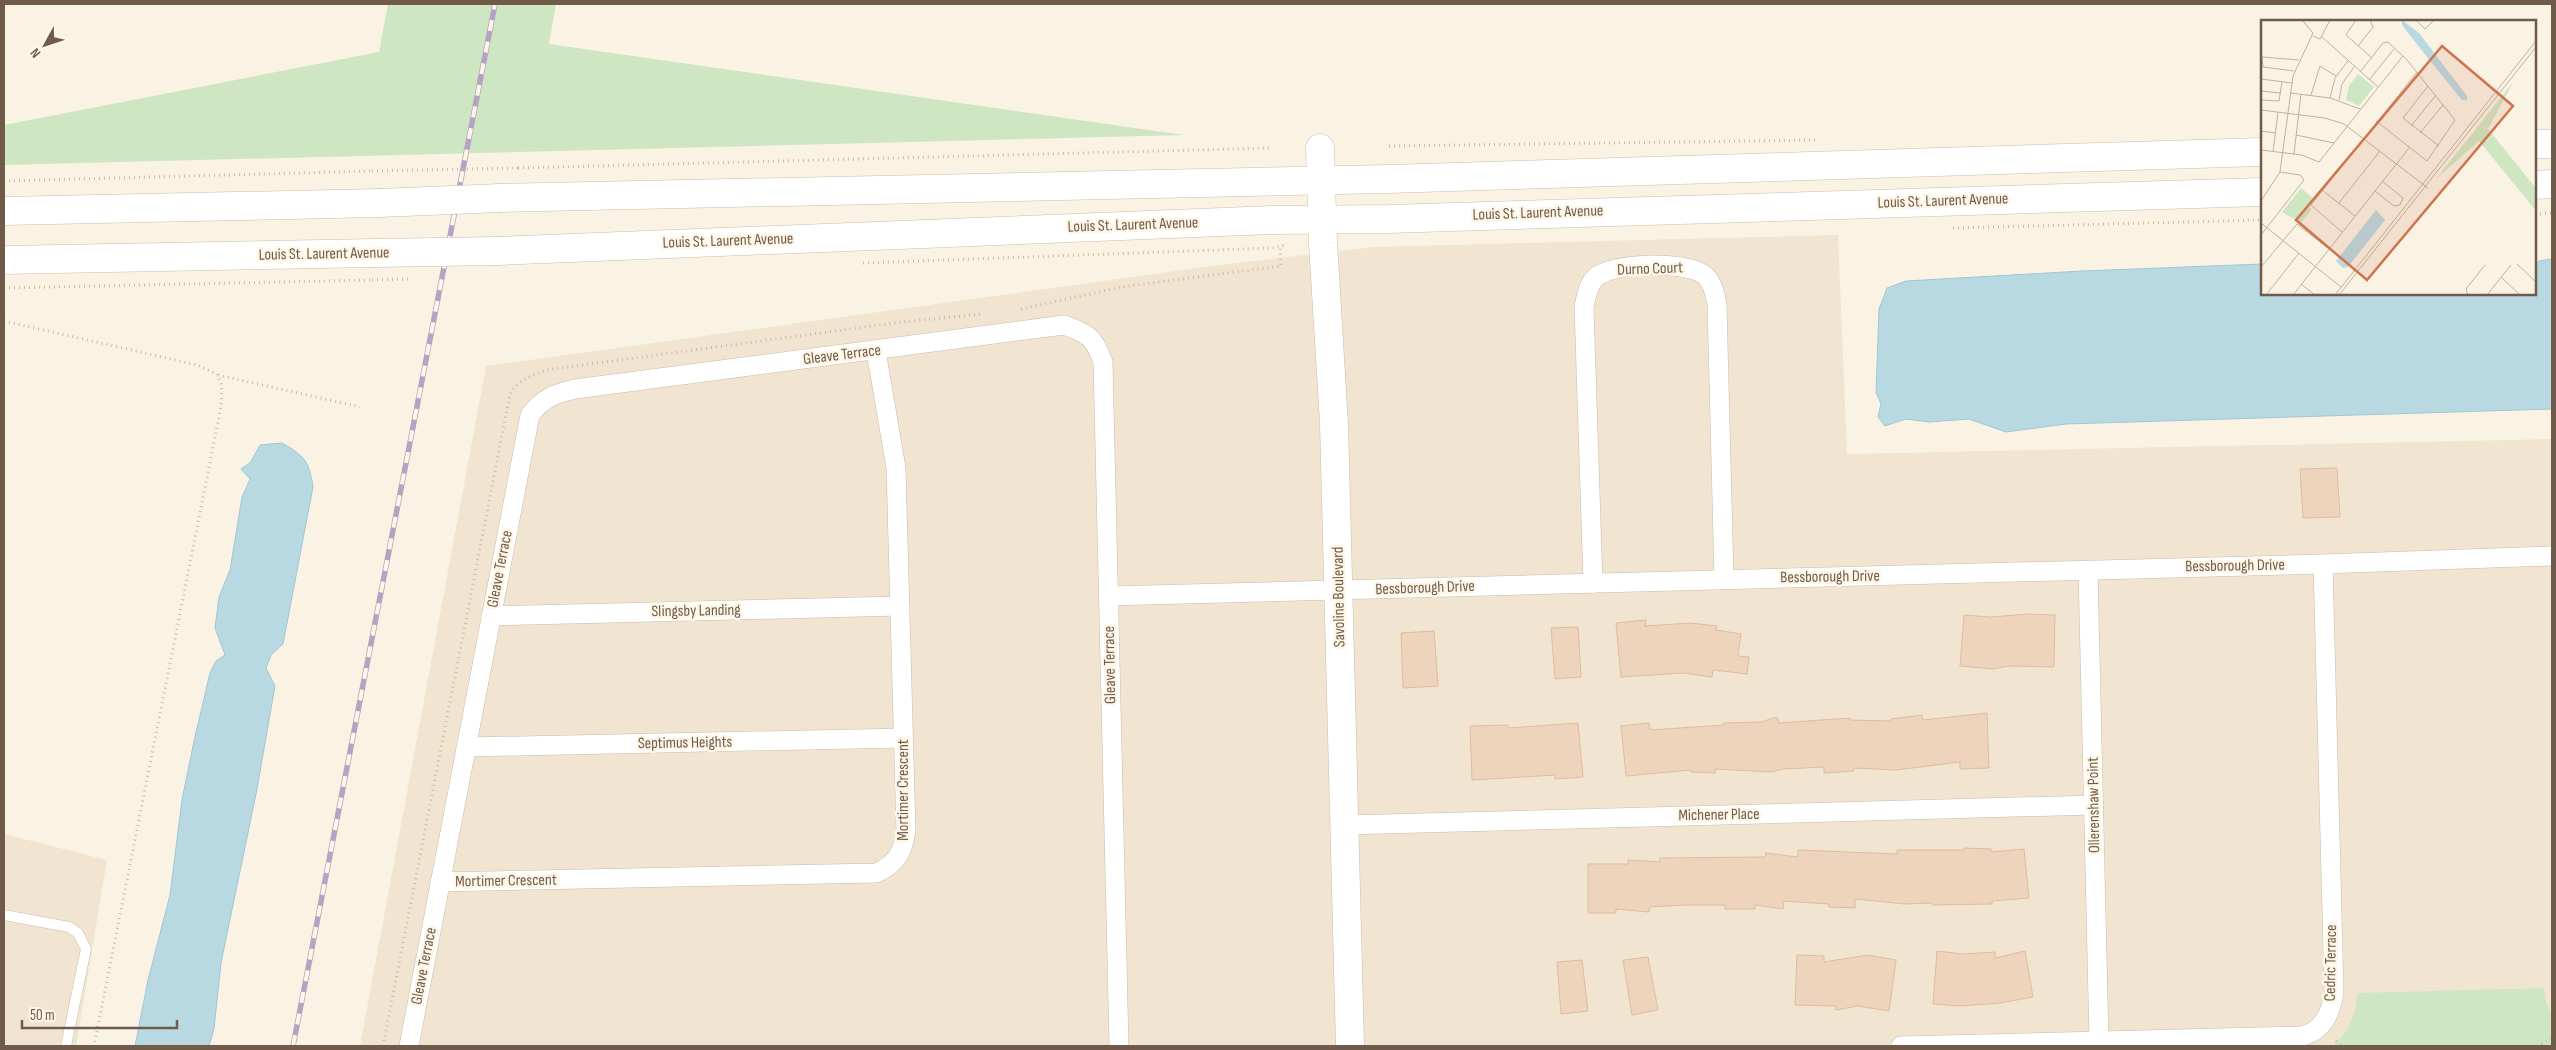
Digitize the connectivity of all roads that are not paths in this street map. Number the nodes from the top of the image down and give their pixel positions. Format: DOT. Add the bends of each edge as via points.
graph roads {
  1 [pos="2536,144"];
  2 [pos="2552,144"];
  3 [pos="1320,148"];
  4 [pos="2261,152"];
  5 [pos="1321,180"];
  6 [pos="2552,184"];
  7 [pos="2536,185"];
  8 [pos="2261,192"];
  9 [pos="4,211"];
  10 [pos="1322,219"];
  11 [pos="4,260"];
  12 [pos="876,351"];
  13 [pos="2552,556"];
  14 [pos="2323,564"];
  15 [pos="2088,570"];
  16 [pos="1724,579"];
  17 [pos="1592,583"];
  18 [pos="1339,590"];
  19 [pos="1108,596"];
  20 [pos="900,606"];
  21 [pos="491,616"];
  22 [pos="904,738"];
  23 [pos="466,747"];
  24 [pos="2094,805"];
  25 [pos="1344,824"];
  26 [pos="440,882"];
  27 [pos="4,915"];
  28 [pos="2099,1041"];
  29 [pos="66,1046"];
  30 [pos="408,1046"];
  31 [pos="1119,1046"];
  32 [pos="1350,1046"];
  33 [pos="1901,1046"];
  1 -- 2 [label="main road"];
  3 -- 5 [label="main road, Savoline Boulevard"];
  4 -- 5 [label="main road"];
  5 -- 9 [label="main road, bridge"];
  5 -- 10 [label="main road, Savoline Boulevard"];
  6 -- 7 [label="main road"];
  8 -- 10 [label="main road, Louis St. Laurent Avenue"];
  10 -- 11 [label="main road, Louis St. Laurent Avenue, bridge" via="498,251 373,266"];
  10 -- 18 [label="main road, Savoline Boulevard" via="1334,423"];
  12 -- 19 [label="street, Gleave Terrace" via="1064,325 1081,331 1096,342 1103,362"];
  12 -- 20 [label="street, Mortimer Crescent" via="896,468"];
  12 -- 21 [label="street, Gleave Terrace" via="575,389 541,401 530,415"];
  13 -- 14 [label="street, Bessborough Drive"];
  14 -- 15 [label="street, Bessborough Drive"];
  14 -- 28 [label="street, Cedric Terrace" via="2334,982 2330,1010 2318,1028 2302,1036"];
  15 -- 16 [label="street, Bessborough Drive"];
  15 -- 24 [label="street, Ollerenshaw Point"];
  16 -- 17 [label="street, Bessborough Drive"];
  16 -- 17 [label="street, Durno Court" via="1714,288 1704,274 1691,268 1619,267 1603,272 1594,280 1584,306"];
  17 -- 18 [label="street, Bessborough Drive"];
  18 -- 19 [label="street, Bessborough Drive"];
  18 -- 25 [label="main road, Savoline Boulevard"];
  19 -- 31 [label="street, Gleave Terrace"];
  20 -- 21 [label="street, Slingsby Landing"];
  20 -- 22 [label="street, Mortimer Crescent"];
  21 -- 23 [label="street, Gleave Terrace"];
  22 -- 23 [label="street, Septimus Heights"];
  22 -- 26 [label="street, Mortimer Crescent" via="904,847 894,862 876,873"];
  23 -- 26 [label="street, Gleave Terrace"];
  24 -- 25 [label="street, Michener Place"];
  24 -- 28 [label="street, Ollerenshaw Point"];
  25 -- 32 [label="main road, Savoline Boulevard"];
  26 -- 30 [label="street, Gleave Terrace"];
  27 -- 29 [label="lane" via="69,927 78,933 86,949"];
  28 -- 33 [label="street, Cedric Terrace"];
}
